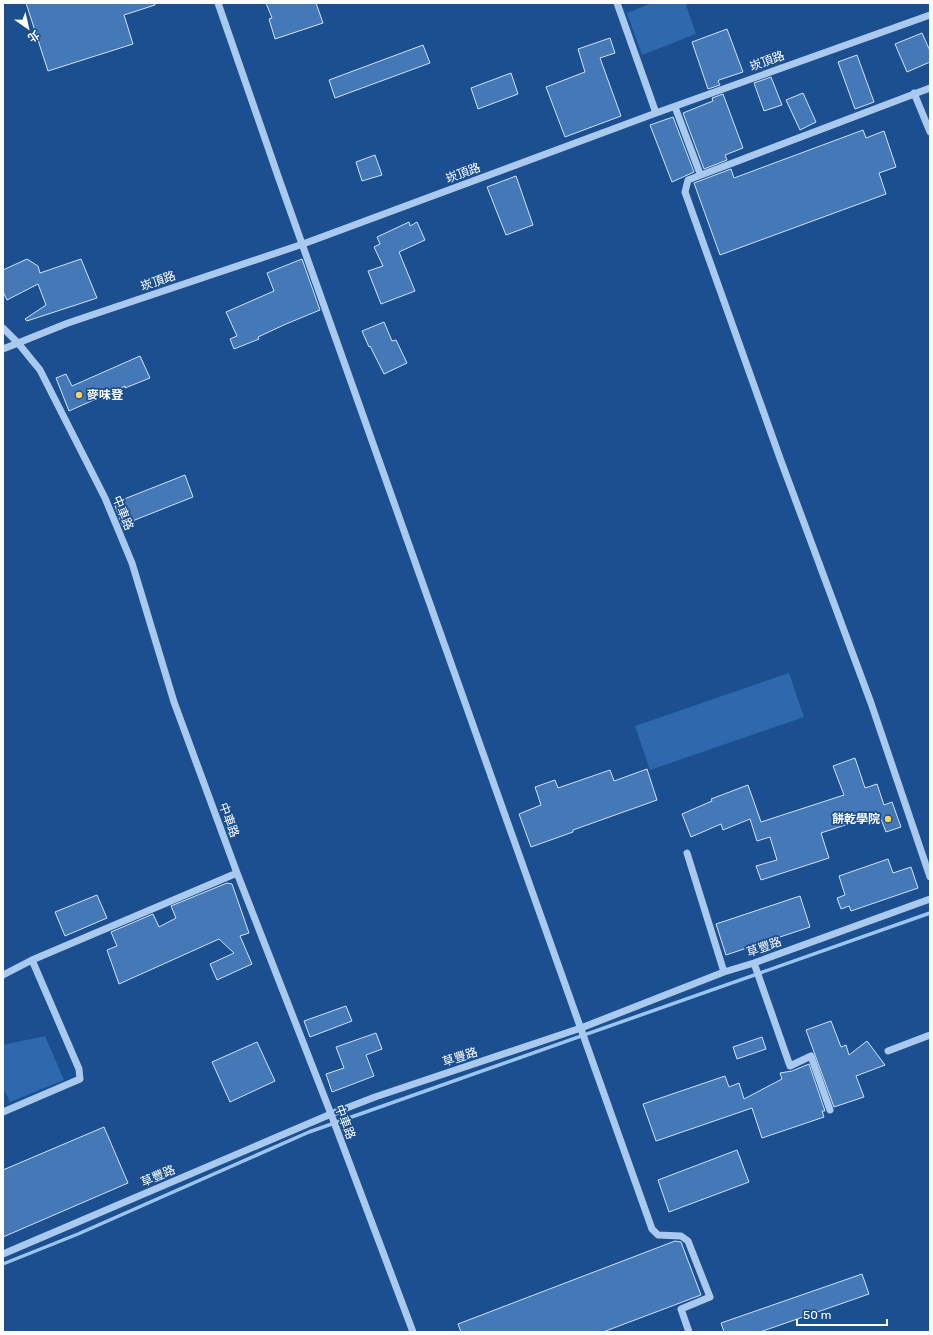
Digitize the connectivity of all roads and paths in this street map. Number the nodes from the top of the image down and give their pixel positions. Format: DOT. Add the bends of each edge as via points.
graph roads {
  1 [pos="218,3"];
  2 [pos="617,3"];
  3 [pos="930,15"];
  4 [pos="930,88"];
  5 [pos="914,93"];
  6 [pos="674,107"];
  7 [pos="656,113"];
  8 [pos="930,132"];
  9 [pos="699,171"];
  10 [pos="303,244"];
  11 [pos="3,328"];
  12 [pos="18,343"];
  13 [pos="3,349"];
  14 [pos="687,853"];
  15 [pos="237,873"];
  16 [pos="930,877"];
  17 [pos="930,899"];
  18 [pos="32,960"];
  19 [pos="754,963"];
  20 [pos="724,972"];
  21 [pos="3,975"];
  22 [pos="581,1028"];
  23 [pos="930,1035"];
  24 [pos="888,1051"];
  25 [pos="830,1110"];
  26 [pos="3,1112"];
  27 [pos="331,1114"];
  28 [pos="3,1254"];
  29 [pos="413,1332"];
  30 [pos="689,1332"];
  1 -- 10 [label="street"];
  2 -- 7 [label="street"];
  3 -- 6 [label="street, 崁頂路"];
  4 -- 5 [label="street"];
  5 -- 8 [label="street"];
  5 -- 16 [label="street" via="688,180 685,192 871,703"];
  6 -- 7 [label="street, 崁頂路"];
  6 -- 9 [label="street"];
  7 -- 10 [label="street, 崁頂路"];
  10 -- 12 [label="street, 崁頂路"];
  10 -- 22 [label="street"];
  11 -- 12 [label="street, 中車路"];
  12 -- 13 [label="street, 崁頂路"];
  12 -- 15 [label="street, 中車路" via="40,370 105,498 132,563 174,702"];
  14 -- 20 [label="street"];
  15 -- 18 [label="street"];
  15 -- 27 [label="street, 中車路"];
  17 -- 19 [label="street, 草豐路"];
  18 -- 21 [label="street"];
  18 -- 26 [label="street" via="79,1069 80,1079"];
  19 -- 20 [label="street, 草豐路"];
  19 -- 25 [label="street" via="790,1066 811,1056"];
  20 -- 22 [label="street, 草豐路"];
  22 -- 27 [label="street, 草豐路"];
  22 -- 30 [label="street" via="652,1229 658,1235 681,1236 688,1240 710,1297 681,1309"];
  23 -- 24 [label="street"];
  27 -- 28 [label="street, 草豐路"];
  27 -- 29 [label="street, 中車路"];
}
